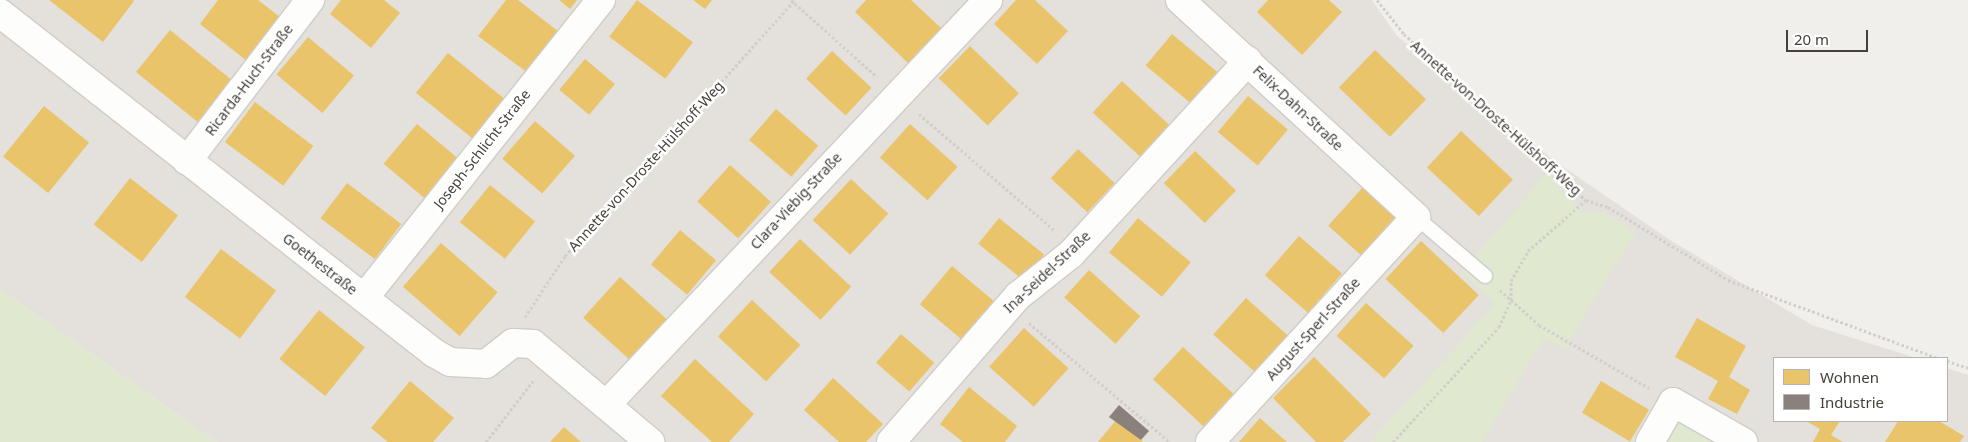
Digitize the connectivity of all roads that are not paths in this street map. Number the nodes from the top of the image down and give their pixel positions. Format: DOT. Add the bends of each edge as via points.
graph roads {
  1 [pos="11,0"];
  2 [pos="310,0"];
  3 [pos="601,0"];
  4 [pos="988,0"];
  5 [pos="1180,0"];
  6 [pos="0,13"];
  7 [pos="1248,61"];
  8 [pos="188,161"];
  9 [pos="1416,217"];
  10 [pos="1485,276"];
  11 [pos="364,298"];
  12 [pos="606,405"];
  13 [pos="650,442"];
  14 [pos="891,442"];
  15 [pos="1210,442"];
  16 [pos="1650,442"];
  17 [pos="1743,442"];
  1 -- 6 [label="street"];
  2 -- 8 [label="street, Ricarda-Huch-Straße"];
  3 -- 11 [label="street, Joseph-Schlicht-Straße"];
  4 -- 12 [label="street, Clara-Viebig-Straße"];
  5 -- 7 [label="street, Felix-Dahn-Straße"];
  6 -- 8 [label="street, Goethestraße"];
  7 -- 9 [label="street, Felix-Dahn-Straße"];
  7 -- 14 [label="street, Ina-Seidel-Straße" via="1071,254 1010,306"];
  8 -- 11 [label="street, Goethestraße"];
  9 -- 10 [label="lane"];
  9 -- 15 [label="street, August-Sperl-Straße"];
  11 -- 12 [label="street, Goethestraße" via="450,362 486,364 513,343 533,344"];
  12 -- 13 [label="street"];
  16 -- 17 [label="street" via="1673,402"];
}
